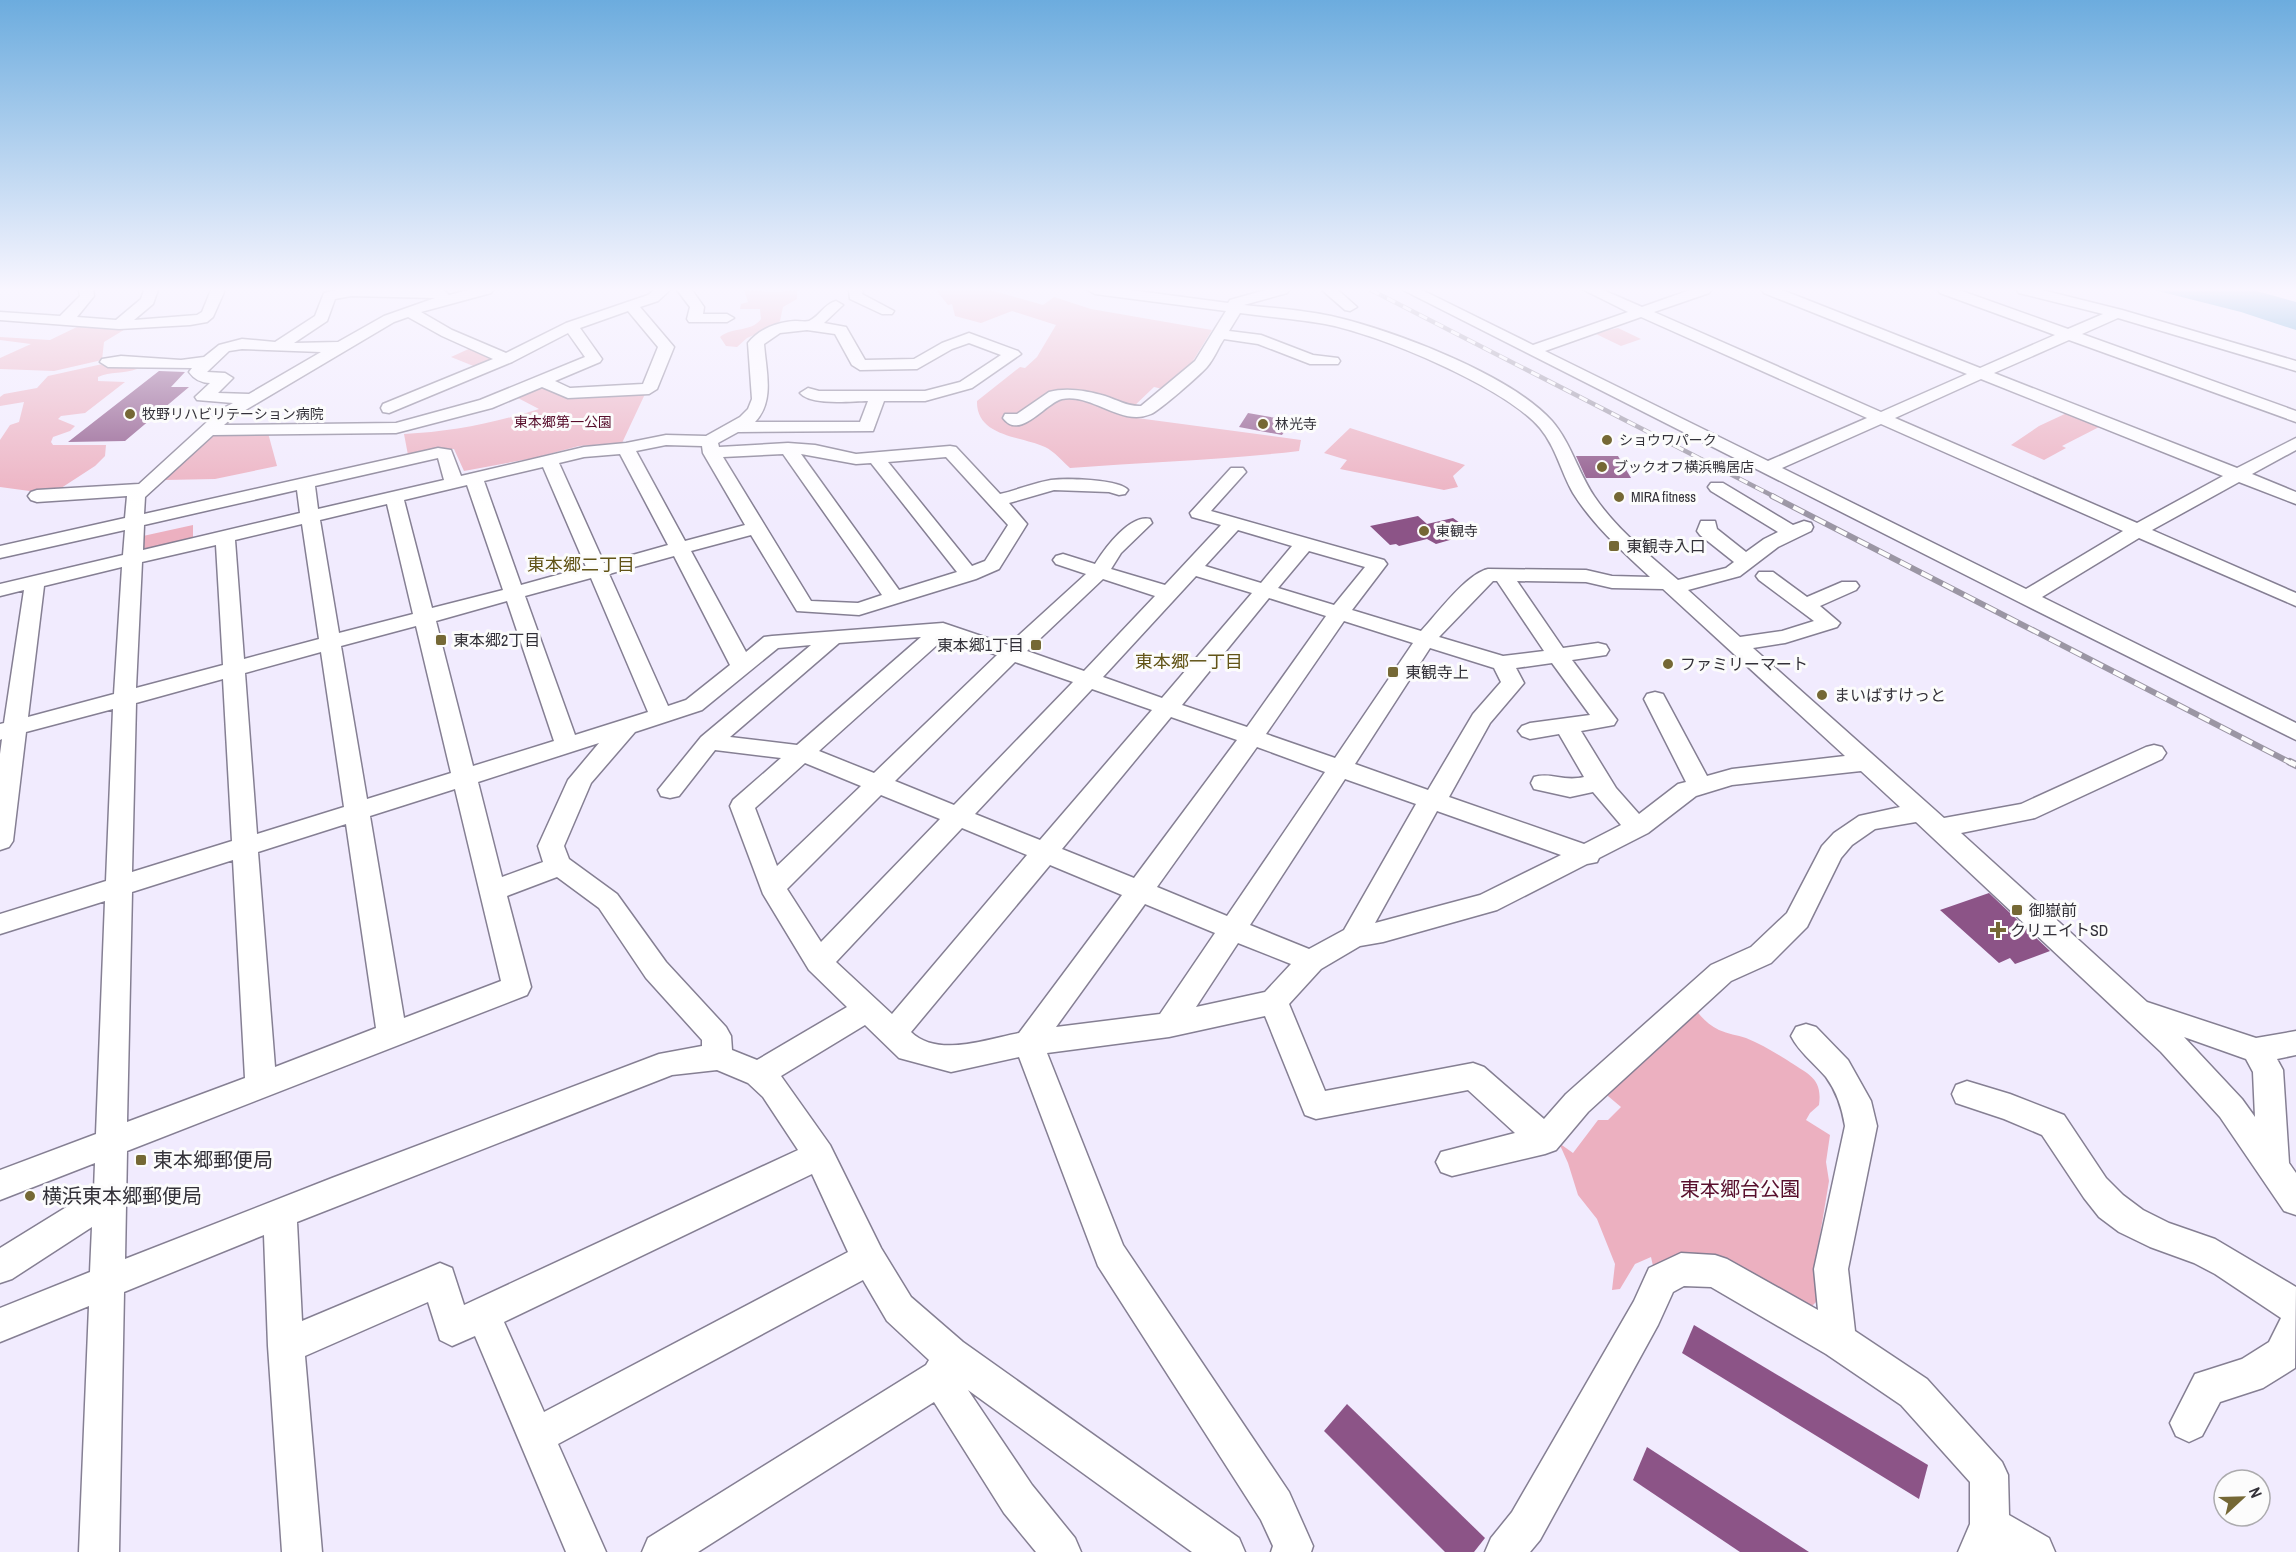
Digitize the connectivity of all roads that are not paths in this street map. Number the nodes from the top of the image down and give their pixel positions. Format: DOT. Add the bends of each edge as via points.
graph roads {
  1 [pos="142,362"];
  2 [pos="199,362"];
  3 [pos="207,362"];
  4 [pos="314,362"];
  5 [pos="498,362"];
  6 [pos="586,362"];
  7 [pos="660,362"];
  8 [pos="757,362"];
  9 [pos="859,362"];
  10 [pos="920,362"];
  11 [pos="1000,362"];
  12 [pos="1202,362"];
  13 [pos="1442,362"];
  14 [pos="1560,362"];
  15 [pos="1756,362"];
  16 [pos="1955,362"];
  17 [pos="2005,362"];
  18 [pos="2145,362"];
  19 [pos="1982,373"];
  20 [pos="543,381"];
  21 [pos="808,393"];
  22 [pos="878,396"];
  23 [pos="251,399"];
  24 [pos="389,408"];
  25 [pos="2296,417"];
  26 [pos="1011,418"];
  27 [pos="1882,418"];
  28 [pos="735,427"];
  29 [pos="396,428"];
  30 [pos="209,430"];
  31 [pos="2296,442"];
  32 [pos="711,447"];
  33 [pos="626,448"];
  34 [pos="789,448"];
  35 [pos="876,458"];
  36 [pos="405,460"];
  37 [pos="549,460"];
  38 [pos="1772,467"];
  39 [pos="1237,472"];
  40 [pos="2240,475"];
  41 [pos="464,480"];
  42 [pos="305,483"];
  43 [pos="1717,487"];
  44 [pos="145,489"];
  45 [pos="1119,490"];
  46 [pos="37,496"];
  47 [pos="394,496"];
  48 [pos="2296,498"];
  49 [pos="997,501"];
  50 [pos="310,516"];
  51 [pos="134,522"];
  52 [pos="1143,523"];
  53 [pos="1234,523"];
  54 [pos="1708,525"];
  55 [pos="758,527"];
  56 [pos="2138,530"];
  57 [pos="225,536"];
  58 [pos="1305,543"];
  59 [pos="680,548"];
  60 [pos="0,552"];
  61 [pos="132,558"];
  62 [pos="1063,560"];
  63 [pos="1746,562"];
  64 [pos="1191,568"];
  65 [pos="597,571"];
  66 [pos="1099,572"];
  67 [pos="969,574"];
  68 [pos="1502,574"];
  69 [pos="1766,576"];
  70 [pos="35,581"];
  71 [pos="1670,586"];
  72 [pos="1849,586"];
  73 [pos="0,590"];
  74 [pos="1263,590"];
  75 [pos="513,593"];
  76 [pos="1168,593"];
  77 [pos="2031,595"];
  78 [pos="894,599"];
  79 [pos="2296,600"];
  80 [pos="1805,605"];
  81 [pos="1340,613"];
  82 [pos="424,617"];
  83 [pos="943,629"];
  84 [pos="835,636"];
  85 [pos="1425,640"];
  86 [pos="329,643"];
  87 [pos="1733,644"];
  88 [pos="1598,650"];
  89 [pos="1012,653"];
  90 [pos="1558,656"];
  91 [pos="1502,663"];
  92 [pos="742,666"];
  93 [pos="233,669"];
  94 [pos="1088,680"];
  95 [pos="125,699"];
  96 [pos="1656,699"];
  97 [pos="1167,706"];
  98 [pos="661,716"];
  99 [pos="1566,726"];
  100 [pos="626,727"];
  101 [pos="7,730"];
  102 [pos="1530,731"];
  103 [pos="2296,732"];
  104 [pos="1253,736"];
  105 [pos="709,742"];
  106 [pos="567,746"];
  107 [pos="802,753"];
  108 [pos="2154,753"];
  109 [pos="1866,762"];
  110 [pos="1341,768"];
  111 [pos="464,778"];
  112 [pos="1599,782"];
  113 [pos="877,783"];
  114 [pos="1543,783"];
  115 [pos="1700,786"];
  116 [pos="670,790"];
  117 [pos="1434,800"];
  118 [pos="357,812"];
  119 [pos="955,817"];
  120 [pos="1930,820"];
  121 [pos="1640,827"];
  122 [pos="0,841"];
  123 [pos="245,847"];
  124 [pos="1046,853"];
  125 [pos="1588,855"];
  126 [pos="560,866"];
  127 [pos="119,886"];
  128 [pos="772,887"];
  129 [pos="492,891"];
  130 [pos="1140,892"];
  131 [pos="0,924"];
  132 [pos="1232,929"];
  133 [pos="1354,937"];
  134 [pos="1311,961"];
  135 [pos="819,962"];
  136 [pos="1274,1002"];
  137 [pos="869,1008"];
  138 [pos="2141,1014"];
  139 [pos="1169,1025"];
  140 [pos="894,1032"];
  141 [pos="392,1035"];
  142 [pos="1806,1036"];
  143 [pos="1028,1043"];
  144 [pos="2296,1043"];
  145 [pos="2256,1050"];
  146 [pos="718,1057"];
  147 [pos="759,1074"];
  148 [pos="261,1085"];
  149 [pos="1967,1094"];
  150 [pos="1545,1140"];
  151 [pos="112,1143"];
  152 [pos="819,1155"];
  153 [pos="1452,1162"];
  154 [pos="2273,1168"];
  155 [pos="0,1185"];
  156 [pos="111,1197"];
  157 [pos="2296,1200"];
  158 [pos="280,1214"];
  159 [pos="869,1259"];
  160 [pos="0,1267"];
  161 [pos="108,1282"];
  162 [pos="2296,1307"];
  163 [pos="483,1314"];
  164 [pos="0,1324"];
  165 [pos="2296,1325"];
  166 [pos="1839,1341"];
  167 [pos="286,1346"];
  168 [pos="945,1366"];
  169 [pos="2189,1423"];
  170 [pos="536,1436"];
  171 [pos="1984,1539"];
  172 [pos="99,1552"];
  173 [pos="302,1552"];
  174 [pos="586,1552"];
  175 [pos="662,1552"];
  176 [pos="1061,1552"];
  177 [pos="1225,1552"];
  178 [pos="1291,1552"];
  179 [pos="1505,1552"];
  180 [pos="2035,1552"];
  1 -- 2 [label="street"];
  3 -- 23 [label="street" via="197,372 205,378 225,378 203,397"];
  4 -- 23 [label="street"];
  5 -- 24 [label="street"];
  6 -- 20 [label="street"];
  7 -- 20 [label="street" via="649,389 568,393"];
  8 -- 28 [label="street" via="760,399 756,411"];
  9 -- 10 [label="street"];
  11 -- 22 [label="street" via="966,385 925,396"];
  12 -- 26 [label="street" via="1146,410 1132,412 1069,394 1055,395 1020,420"];
  13 -- 71 [label="street" via="1516,399 1545,422 1580,490 1608,526"];
  14 -- 38 [label="street"];
  15 -- 27 [label="street"];
  16 -- 19 [label="street"];
  17 -- 19 [label="street"];
  18 -- 25 [label="street"];
  19 -- 27 [label="street"];
  19 -- 40 [label="street"];
  20 -- 29 [label="street" via="486,404"];
  21 -- 22 [label="street"];
  22 -- 28 [label="street" via="867,427"];
  23 -- 30 [label="street" via="225,414"];
  27 -- 38 [label="street"];
  27 -- 56 [label="street"];
  28 -- 32 [label="street"];
  29 -- 30 [label="street"];
  29 -- 36 [label="street"];
  30 -- 44 [label="street"];
  31 -- 40 [label="street"];
  32 -- 33 [label="street" via="666,440"];
  32 -- 34 [label="street"];
  32 -- 55 [label="street"];
  33 -- 37 [label="street"];
  33 -- 59 [label="street"];
  34 -- 35 [label="street" via="856,459"];
  34 -- 78 [label="street"];
  35 -- 49 [label="street" via="950,451"];
  35 -- 67 [label="street"];
  36 -- 41 [label="street" via="445,454"];
  36 -- 42 [label="street"];
  37 -- 41 [label="street"];
  37 -- 65 [label="street"];
  38 -- 77 [label="street"];
  39 -- 53 [label="street" via="1199,513"];
  40 -- 48 [label="street"];
  40 -- 56 [label="street"];
  41 -- 47 [label="street"];
  41 -- 75 [label="street"];
  42 -- 50 [label="street"];
  42 -- 51 [label="street"];
  43 -- 63 [label="street" via="1799,530"];
  44 -- 46 [label="street"];
  44 -- 51 [label="street" via="136,496"];
  45 -- 49 [label="street" via="1053,485"];
  47 -- 50 [label="street"];
  47 -- 82 [label="street"];
  49 -- 67 [label="street" via="1018,524 992,565"];
  50 -- 57 [label="street"];
  50 -- 86 [label="street"];
  51 -- 60 [label="street"];
  51 -- 61 [label="street"];
  52 -- 66 [label="street" via="1114,549"];
  53 -- 58 [label="street"];
  53 -- 64 [label="street"];
  54 -- 63 [label="street" via="1707,531"];
  55 -- 59 [label="street"];
  55 -- 78 [label="street" via="804,607 859,609"];
  56 -- 77 [label="street"];
  56 -- 79 [label="street"];
  57 -- 61 [label="street"];
  57 -- 93 [label="street"];
  58 -- 74 [label="street"];
  58 -- 81 [label="street" via="1377,564"];
  59 -- 65 [label="street"];
  59 -- 92 [label="street"];
  61 -- 70 [label="street"];
  61 -- 95 [label="street"];
  62 -- 66 [label="street"];
  63 -- 71 [label="street" via="1733,572"];
  64 -- 74 [label="street"];
  64 -- 76 [label="street"];
  65 -- 75 [label="street"];
  65 -- 98 [label="street"];
  66 -- 76 [label="street"];
  66 -- 89 [label="street"];
  67 -- 78 [label="street"];
  68 -- 71 [label="street" via="1586,576"];
  68 -- 85 [label="street" via="1488,575"];
  68 -- 90 [label="street"];
  69 -- 80 [label="street"];
  70 -- 73 [label="street"];
  70 -- 101 [label="street"];
  71 -- 87 [label="street"];
  72 -- 80 [label="street"];
  74 -- 81 [label="street"];
  74 -- 97 [label="street"];
  75 -- 82 [label="street"];
  75 -- 106 [label="street"];
  76 -- 94 [label="street"];
  77 -- 103 [label="street"];
  80 -- 87 [label="street" via="1830,623 1785,637"];
  81 -- 85 [label="street"];
  81 -- 104 [label="street"];
  82 -- 86 [label="street"];
  82 -- 111 [label="street"];
  83 -- 84 [label="street"];
  83 -- 89 [label="street"];
  83 -- 107 [label="street"];
  84 -- 92 [label="street" via="772,642"];
  84 -- 105 [label="street"];
  85 -- 91 [label="street"];
  85 -- 110 [label="street"];
  86 -- 93 [label="street"];
  86 -- 118 [label="street"];
  87 -- 109 [label="street"];
  88 -- 90 [label="street"];
  89 -- 94 [label="street"];
  89 -- 113 [label="street"];
  90 -- 91 [label="street"];
  90 -- 99 [label="street" via="1606,720"];
  91 -- 117 [label="street" via="1513,683 1481,719"];
  92 -- 98 [label="street" via="694,705"];
  93 -- 95 [label="street"];
  93 -- 123 [label="street"];
  94 -- 97 [label="street"];
  94 -- 119 [label="street"];
  95 -- 101 [label="street"];
  95 -- 127 [label="street"];
  96 -- 115 [label="street"];
  97 -- 104 [label="street"];
  97 -- 124 [label="street"];
  98 -- 100 [label="street"];
  99 -- 102 [label="street"];
  99 -- 112 [label="street"];
  100 -- 106 [label="street"];
  100 -- 126 [label="street" via="580,780 551,846"];
  101 -- 122 [label="street"];
  104 -- 110 [label="street"];
  104 -- 130 [label="street"];
  105 -- 107 [label="street"];
  105 -- 116 [label="street"];
  106 -- 111 [label="street"];
  107 -- 113 [label="street"];
  107 -- 128 [label="street" via="742,806"];
  108 -- 120 [label="street" via="2026,812"];
  109 -- 115 [label="street" via="1732,777"];
  109 -- 120 [label="street"];
  110 -- 117 [label="street"];
  110 -- 132 [label="street"];
  111 -- 118 [label="street"];
  111 -- 129 [label="street"];
  112 -- 114 [label="street" via="1570,789"];
  112 -- 121 [label="street" via="1624,816"];
  113 -- 119 [label="street"];
  113 -- 128 [label="street"];
  115 -- 121 [label="street" via="1687,790"];
  117 -- 125 [label="street"];
  117 -- 133 [label="street" via="1425,809"];
  118 -- 123 [label="street"];
  118 -- 141 [label="street"];
  119 -- 124 [label="street"];
  119 -- 135 [label="street"];
  120 -- 138 [label="street"];
  120 -- 150 [label="street" via="1868,822 1843,839 1831,853 1797,920 1761,955 1720,973 1576,1103"];
  121 -- 125 [label="street"];
  123 -- 127 [label="street"];
  123 -- 148 [label="street"];
  124 -- 130 [label="street"];
  124 -- 140 [label="street"];
  125 -- 133 [label="street" via="1488,903"];
  126 -- 129 [label="street"];
  126 -- 146 [label="street" via="608,901 656,970 716,1036"];
  127 -- 131 [label="street"];
  127 -- 151 [label="street"];
  128 -- 135 [label="street"];
  129 -- 141 [label="street" via="517,987"];
  130 -- 132 [label="street"];
  130 -- 143 [label="street"];
  132 -- 134 [label="street"];
  132 -- 139 [label="street"];
  133 -- 134 [label="street"];
  134 -- 136 [label="street"];
  135 -- 137 [label="street"];
  136 -- 139 [label="street"];
  136 -- 150 [label="street" via="1316,1106 1473,1076"];
  137 -- 140 [label="street"];
  137 -- 147 [label="street"];
  138 -- 145 [label="street" via="2164,1017"];
  138 -- 154 [label="street" via="2231,1108"];
  139 -- 143 [label="street"];
  140 -- 143 [label="street" via="909,1049 951,1059"];
  141 -- 148 [label="street"];
  142 -- 166 [label="street" via="1837,1069 1856,1101 1862,1126 1831,1269"];
  143 -- 178 [label="street" via="1110,1255 1275,1506 1293,1546"];
  144 -- 145 [label="street"];
  145 -- 154 [label="street" via="2268,1070"];
  146 -- 147 [label="street"];
  146 -- 158 [label="street" via="670,1063"];
  147 -- 152 [label="street" via="774,1088"];
  148 -- 151 [label="street"];
  149 -- 162 [label="street" via="2053,1125 2095,1188 2131,1221 2203,1250"];
  150 -- 153 [label="street"];
  151 -- 155 [label="street"];
  151 -- 156 [label="street"];
  152 -- 159 [label="street"];
  152 -- 163 [label="street"];
  154 -- 157 [label="street"];
  156 -- 160 [label="street"];
  156 -- 161 [label="street"];
  158 -- 161 [label="street"];
  158 -- 167 [label="street"];
  159 -- 168 [label="street" via="899,1309"];
  159 -- 170 [label="street"];
  161 -- 164 [label="street"];
  161 -- 172 [label="street"];
  163 -- 167 [label="street" via="452,1328 440,1280"];
  163 -- 170 [label="street"];
  165 -- 169 [label="street" via="2282,1354 2250,1375 2208,1387"];
  166 -- 171 [label="street" via="1914,1392 1989,1475"];
  166 -- 179 [label="street" via="1715,1271 1681,1269 1661,1280 1526,1526"];
  167 -- 173 [label="street"];
  168 -- 175 [label="street"];
  168 -- 176 [label="street" via="1018,1499"];
  168 -- 177 [label="street"];
  170 -- 174 [label="street"];
  171 -- 180 [label="street"];
}
